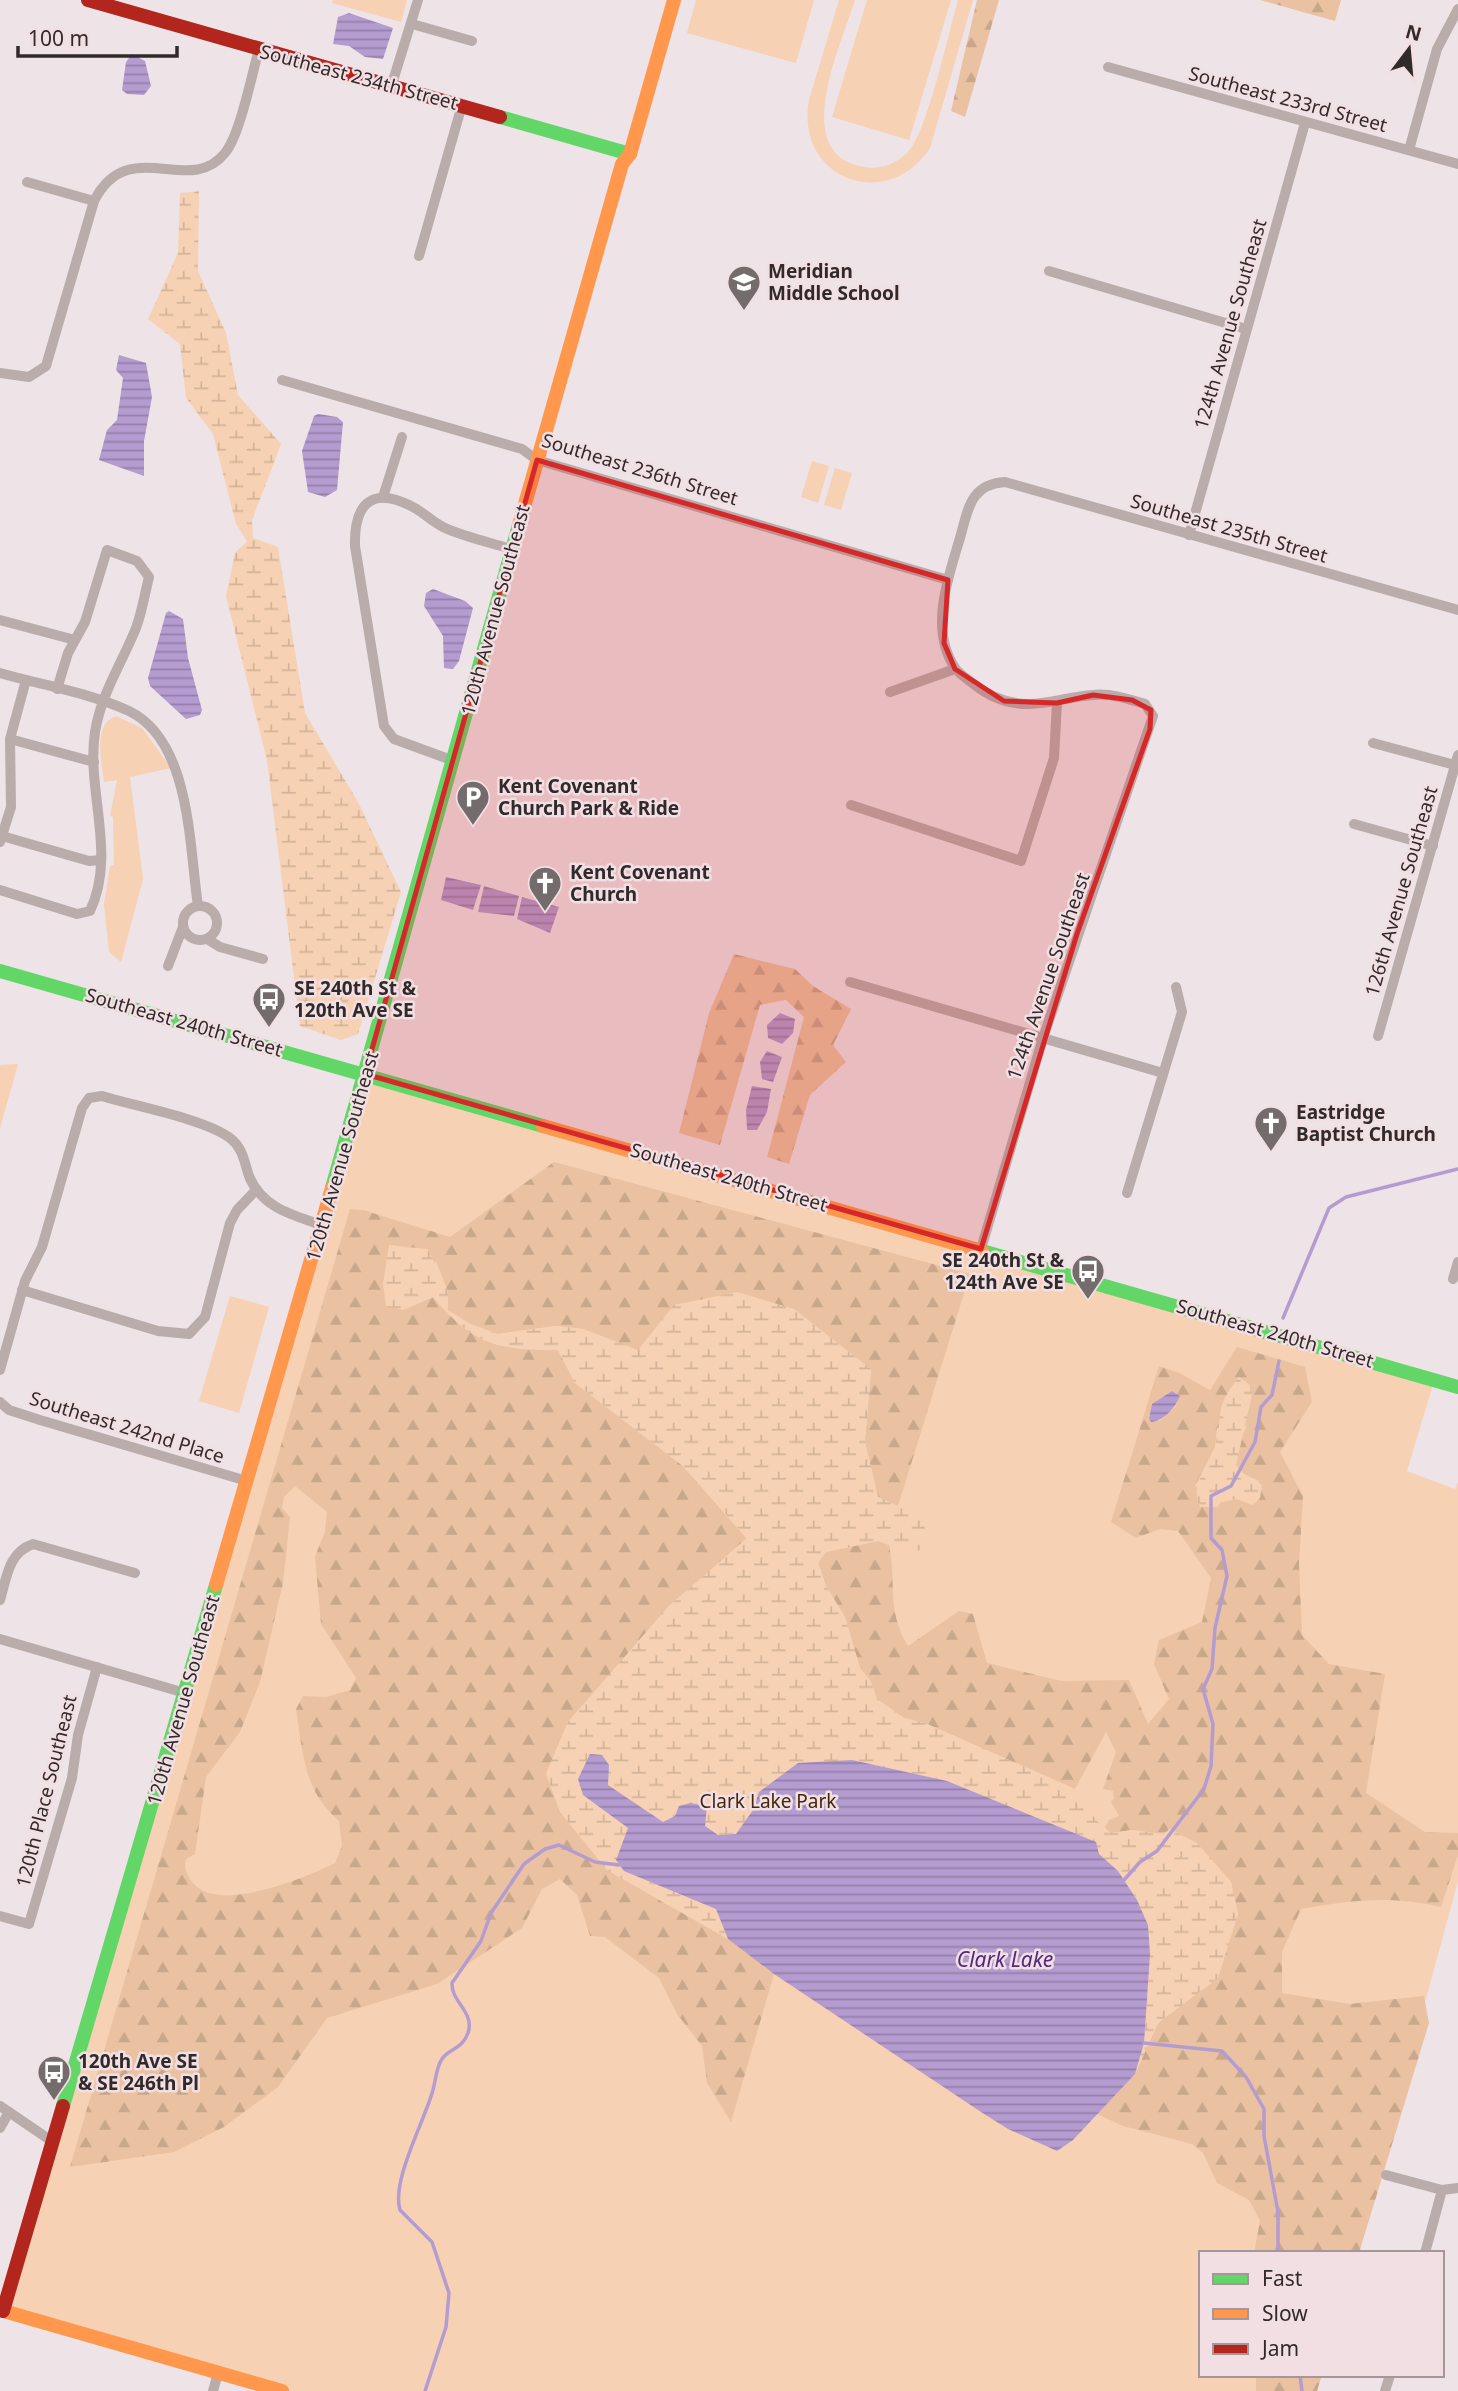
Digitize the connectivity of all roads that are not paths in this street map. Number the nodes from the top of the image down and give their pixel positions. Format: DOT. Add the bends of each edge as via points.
graph roads {
  1 [pos="88,0"];
  2 [pos="418,0"];
  3 [pos="674,0"];
  4 [pos="1458,9"];
  5 [pos="412,24"];
  6 [pos="472,41"];
  7 [pos="259,49"];
  8 [pos="1108,67"];
  9 [pos="392,84"];
  10 [pos="462,105"];
  11 [pos="1305,123"];
  12 [pos="1409,150"];
  13 [pos="630,154"];
  14 [pos="1458,164"];
  15 [pos="27,182"];
  16 [pos="94,201"];
  17 [pos="419,256"];
  18 [pos="1049,271"];
  19 [pos="1246,329"];
  20 [pos="0,373"];
  21 [pos="282,380"];
  22 [pos="402,436"];
  23 [pos="537,460"];
  24 [pos="383,497"];
  25 [pos="1189,535"];
  26 [pos="511,549"];
  27 [pos="948,580"];
  28 [pos="1458,610"];
  29 [pos="0,620"];
  30 [pos="75,640"];
  31 [pos="955,669"];
  32 [pos="0,673"];
  33 [pos="26,680"];
  34 [pos="57,689"];
  35 [pos="890,692"];
  36 [pos="102,702"];
  37 [pos="1057,703"];
  38 [pos="10,739"];
  39 [pos="1373,743"];
  40 [pos="1457,760"];
  41 [pos="454,761"];
  42 [pos="94,762"];
  43 [pos="850,805"];
  44 [pos="1354,824"];
  45 [pos="1,839"];
  46 [pos="1433,846"];
  47 [pos="101,860"];
  48 [pos="0,890"];
  49 [pos="198,906"];
  50 [pos="183,927"];
  51 [pos="207,939"];
  52 [pos="263,959"];
  53 [pos="168,966"];
  54 [pos="0,971"];
  55 [pos="850,982"];
  56 [pos="1176,987"];
  57 [pos="1378,1036"];
  58 [pos="1043,1038"];
  59 [pos="1163,1073"];
  60 [pos="365,1074"];
  61 [pos="256,1190"];
  62 [pos="1127,1193"];
  63 [pos="322,1225"];
  64 [pos="981,1249"];
  65 [pos="1458,1262"];
  66 [pos="1453,1279"];
  67 [pos="22,1290"];
  68 [pos="0,1370"];
  69 [pos="1458,1387"];
  70 [pos="0,1402"];
  71 [pos="247,1481"];
  72 [pos="135,1573"];
  73 [pos="0,1600"];
  74 [pos="0,1639"];
  75 [pos="97,1667"];
  76 [pos="185,1693"];
  77 [pos="0,1916"];
  78 [pos="5,2109"];
  79 [pos="0,2127"];
  80 [pos="53,2142"];
  81 [pos="1386,2175"];
  82 [pos="1458,2189"];
  83 [pos="1443,2190"];
  84 [pos="1425,2251"];
  85 [pos="2,2310"];
  86 [pos="218,2373"];
  87 [pos="213,2391"];
  88 [pos="282,2391"];
  1 -- 7 [label="street, Southeast 234th Street"];
  2 -- 5 [label="street"];
  3 -- 13 [label="street, 120th Avenue Southeast"];
  4 -- 12 [label="street" via="1437,49"];
  5 -- 6 [label="street"];
  5 -- 9 [label="street"];
  7 -- 9 [label="street, Southeast 234th Street"];
  7 -- 16 [label="street" via="233,139 216,163 198,171 131,167 102,185"];
  8 -- 11 [label="street, Southeast 233rd Street"];
  9 -- 10 [label="street, Southeast 234th Street"];
  10 -- 13 [label="street, Southeast 234th Street"];
  10 -- 17 [label="street"];
  11 -- 12 [label="street, Southeast 233rd Street"];
  11 -- 19 [label="street, 124th Avenue Southeast"];
  12 -- 14 [label="street, Southeast 233rd Street"];
  13 -- 23 [label="street, 120th Avenue Southeast" via="622,164"];
  15 -- 16 [label="street"];
  16 -- 20 [label="street" via="46,366 29,377"];
  18 -- 19 [label="street"];
  19 -- 25 [label="street, 124th Avenue Southeast"];
  21 -- 23 [label="street, Southeast 236th Street" via="522,449"];
  22 -- 24 [label="street"];
  23 -- 26 [label="street, 120th Avenue Southeast"];
  23 -- 27 [label="street, Southeast 236th Street"];
  24 -- 26 [label="street" via="411,506 445,527"];
  24 -- 41 [label="street" via="363,505 355,536 384,726 394,739"];
  25 -- 27 [label="street, Southeast 235th Street" via="1006,482 990,483 970,503"];
  25 -- 28 [label="street, Southeast 235th Street"];
  26 -- 41 [label="street, 120th Avenue Southeast"];
  27 -- 31 [label="street" via="942,619 944,643"];
  29 -- 30 [label="street"];
  30 -- 34 [label="street"];
  30 -- 36 [label="street" via="107,550 137,561 149,576 136,626"];
  31 -- 35 [label="street"];
  31 -- 37 [label="street" via="982,691 1004,701"];
  32 -- 33 [label="street"];
  33 -- 34 [label="street"];
  33 -- 38 [label="street"];
  34 -- 36 [label="street"];
  36 -- 42 [label="street"];
  36 -- 49 [label="street" via="143,719 169,749 179,776"];
  37 -- 43 [label="street" via="1054,758 1021,861"];
  37 -- 58 [label="street, 124th Avenue Southeast" via="1111,696 1145,704 1153,716"];
  38 -- 42 [label="street"];
  38 -- 45 [label="street" via="11,807"];
  39 -- 40 [label="street"];
  40 -- 46 [label="street, 126th Avenue Southeast"];
  41 -- 60 [label="street, 120th Avenue Southeast"];
  42 -- 47 [label="street"];
  44 -- 46 [label="street"];
  45 -- 47 [label="street"];
  46 -- 57 [label="street, 126th Avenue Southeast"];
  47 -- 48 [label="street" via="90,911 77,914"];
  49 -- 50 [label="street" via="185,916"];
  49 -- 51 [label="street" via="209,908 216,916 217,927"];
  50 -- 51 [label="street" via="192,939"];
  50 -- 53 [label="street"];
  51 -- 52 [label="street"];
  54 -- 60 [label="street, Southeast 240th Street"];
  55 -- 58 [label="street"];
  56 -- 59 [label="street" via="1182,1012"];
  58 -- 59 [label="street"];
  58 -- 64 [label="street, 124th Avenue Southeast"];
  59 -- 62 [label="street"];
  60 -- 63 [label="street, 120th Avenue Southeast"];
  60 -- 64 [label="street, Southeast 240th Street"];
  61 -- 63 [label="street" via="286,1213"];
  61 -- 67 [label="street" via="230,1223 205,1317 189,1334 158,1331"];
  61 -- 67 [label="street" via="239,1147 218,1131 102,1096 89,1098 82,1108 42,1247"];
  63 -- 71 [label="street, 120th Avenue Southeast"];
  64 -- 69 [label="street, Southeast 240th Street"];
  65 -- 66 [label="street"];
  67 -- 68 [label="street"];
  70 -- 71 [label="street, Southeast 242nd Place" via="9,1410 40,1420"];
  71 -- 76 [label="street, 120th Avenue Southeast"];
  72 -- 73 [label="street" via="33,1544 13,1557"];
  74 -- 75 [label="street"];
  75 -- 76 [label="street"];
  75 -- 77 [label="street, 120th Place Southeast" via="78,1735 72,1778 29,1923"];
  76 -- 80 [label="street, 120th Avenue Southeast"];
  78 -- 79 [label="street"];
  78 -- 80 [label="street"];
  80 -- 85 [label="street, 120th Avenue Southeast"];
  81 -- 83 [label="street"];
  82 -- 83 [label="street"];
  83 -- 84 [label="street"];
  85 -- 86 [label="street"];
  86 -- 87 [label="street"];
  86 -- 88 [label="street"];
}
